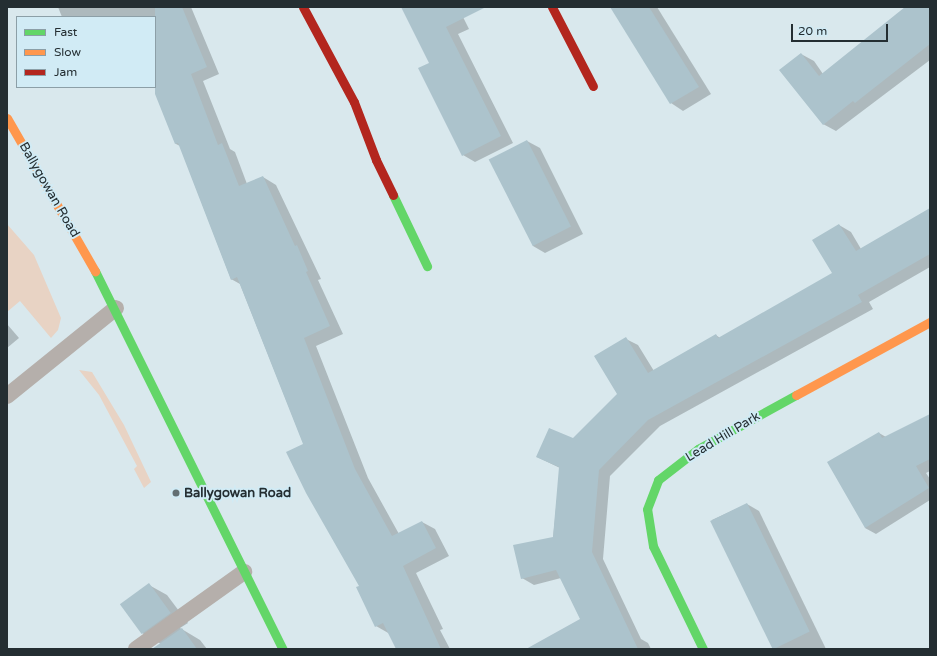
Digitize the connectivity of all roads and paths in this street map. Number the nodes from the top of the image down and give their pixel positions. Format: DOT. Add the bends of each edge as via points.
graph roads {
  1 [pos="303,7"];
  2 [pos="552,7"];
  3 [pos="593,86"];
  4 [pos="9,124"];
  5 [pos="427,266"];
  6 [pos="116,308"];
  7 [pos="930,322"];
  8 [pos="7,396"];
  9 [pos="244,572"];
  10 [pos="136,649"];
  11 [pos="283,649"];
  12 [pos="703,649"];
  1 -- 5 [label="street" via="354,102 376,160"];
  2 -- 3 [label="street"];
  4 -- 6 [label="street, Ballygowan Road"];
  6 -- 8 [label="lane"];
  6 -- 9 [label="street, Ballygowan Road"];
  7 -- 12 [label="street, Lead Hill Park" via="698,449 658,480 647,509 653,546"];
  9 -- 10 [label="lane"];
  9 -- 11 [label="street, Ballygowan Road"];
}
